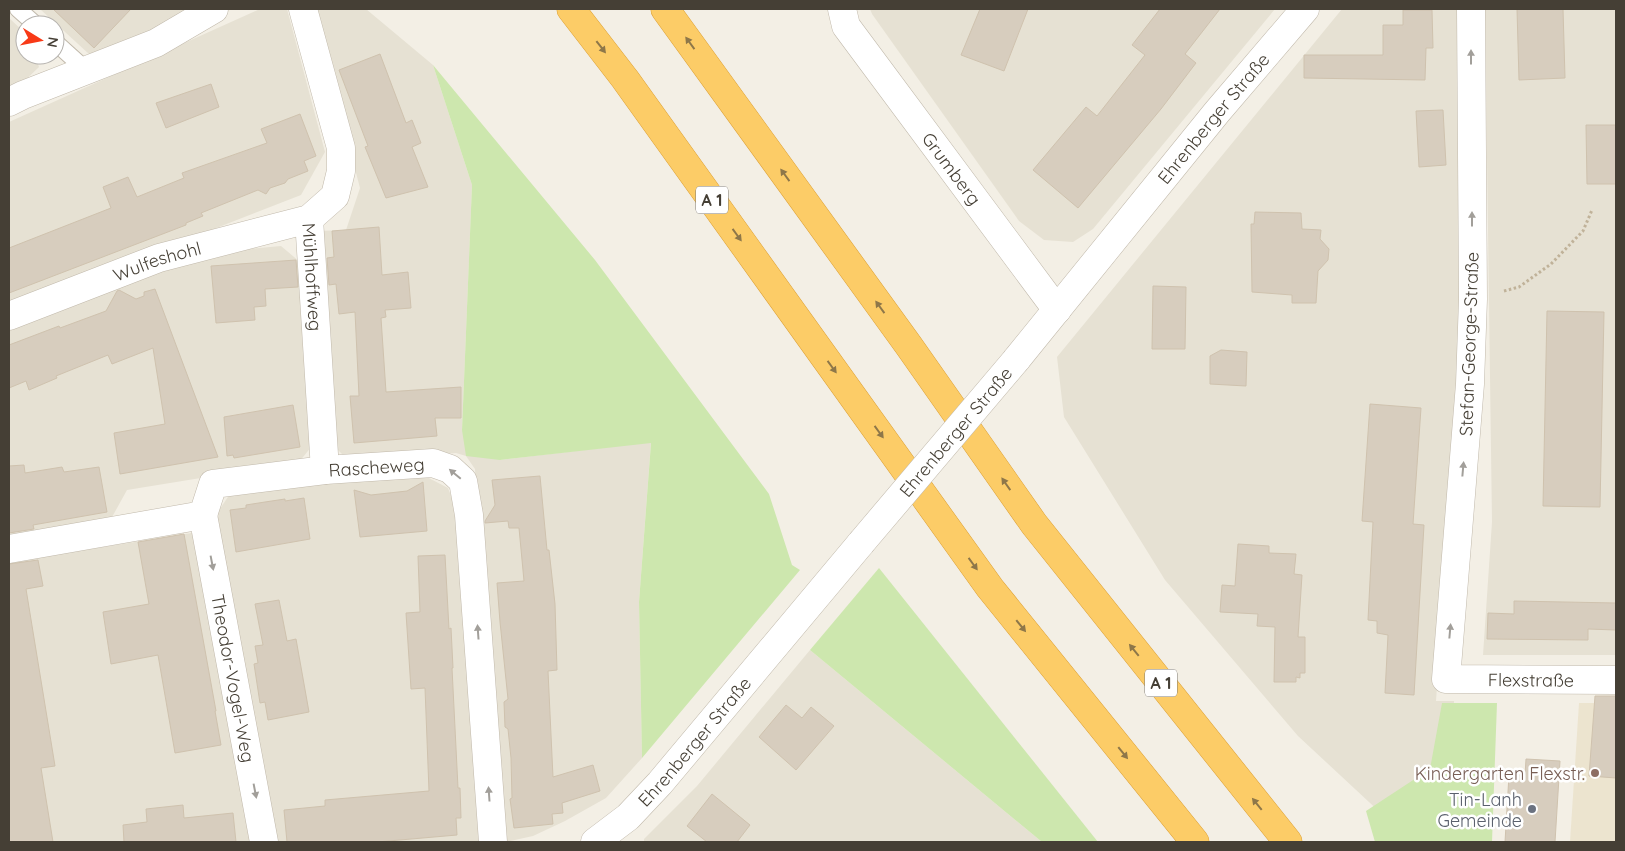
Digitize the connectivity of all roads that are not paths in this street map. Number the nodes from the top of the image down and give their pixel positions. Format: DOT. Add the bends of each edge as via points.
graph roads {
  1 [pos="214,9"];
  2 [pos="303,9"];
  3 [pos="571,9"];
  4 [pos="665,9"];
  5 [pos="1305,9"];
  6 [pos="1471,9"];
  7 [pos="840,14"];
  8 [pos="65,51"];
  9 [pos="86,70"];
  10 [pos="9,102"];
  11 [pos="309,219"];
  12 [pos="1057,310"];
  13 [pos="9,316"];
  14 [pos="325,470"];
  15 [pos="203,515"];
  16 [pos="9,549"];
  17 [pos="1446,679"];
  18 [pos="1616,680"];
  19 [pos="264,842"];
  20 [pos="493,842"];
  21 [pos="596,842"];
  22 [pos="1195,842"];
  23 [pos="1288,842"];
  1 -- 9 [label="street" via="156,43"];
  2 -- 11 [label="street, Mühlhoffweg" via="341,148 341,171 335,196"];
  3 -- 22 [label="highway, A 1, one-way" via="625,79 990,588"];
  23 -- 4 [label="highway, A 1, one-way" via="1034,524"];
  5 -- 12 [label="street, Ehrenberger Straße"];
  17 -- 6 [label="street, Stefan-George-Straße, one-way" via="1470,384 1473,299"];
  7 -- 12 [label="street, Grumberg"];
  8 -- 9 [label="lane"];
  9 -- 10 [label="street"];
  11 -- 13 [label="street, Wulfeshohl" via="159,258"];
  11 -- 14 [label="street, Mühlhoffweg"];
  12 -- 21 [label="street, Ehrenberger Straße, bridge" via="660,783 628,817"];
  14 -- 15 [label="street, Rascheweg" via="213,484"];
  20 -- 14 [label="street, Rascheweg, one-way" via="469,515 463,481 450,469 433,463"];
  15 -- 16 [label="street"];
  15 -- 19 [label="street, Theodor-Vogel-Weg, one-way"];
  17 -- 18 [label="street, Flexstraße"];
}
